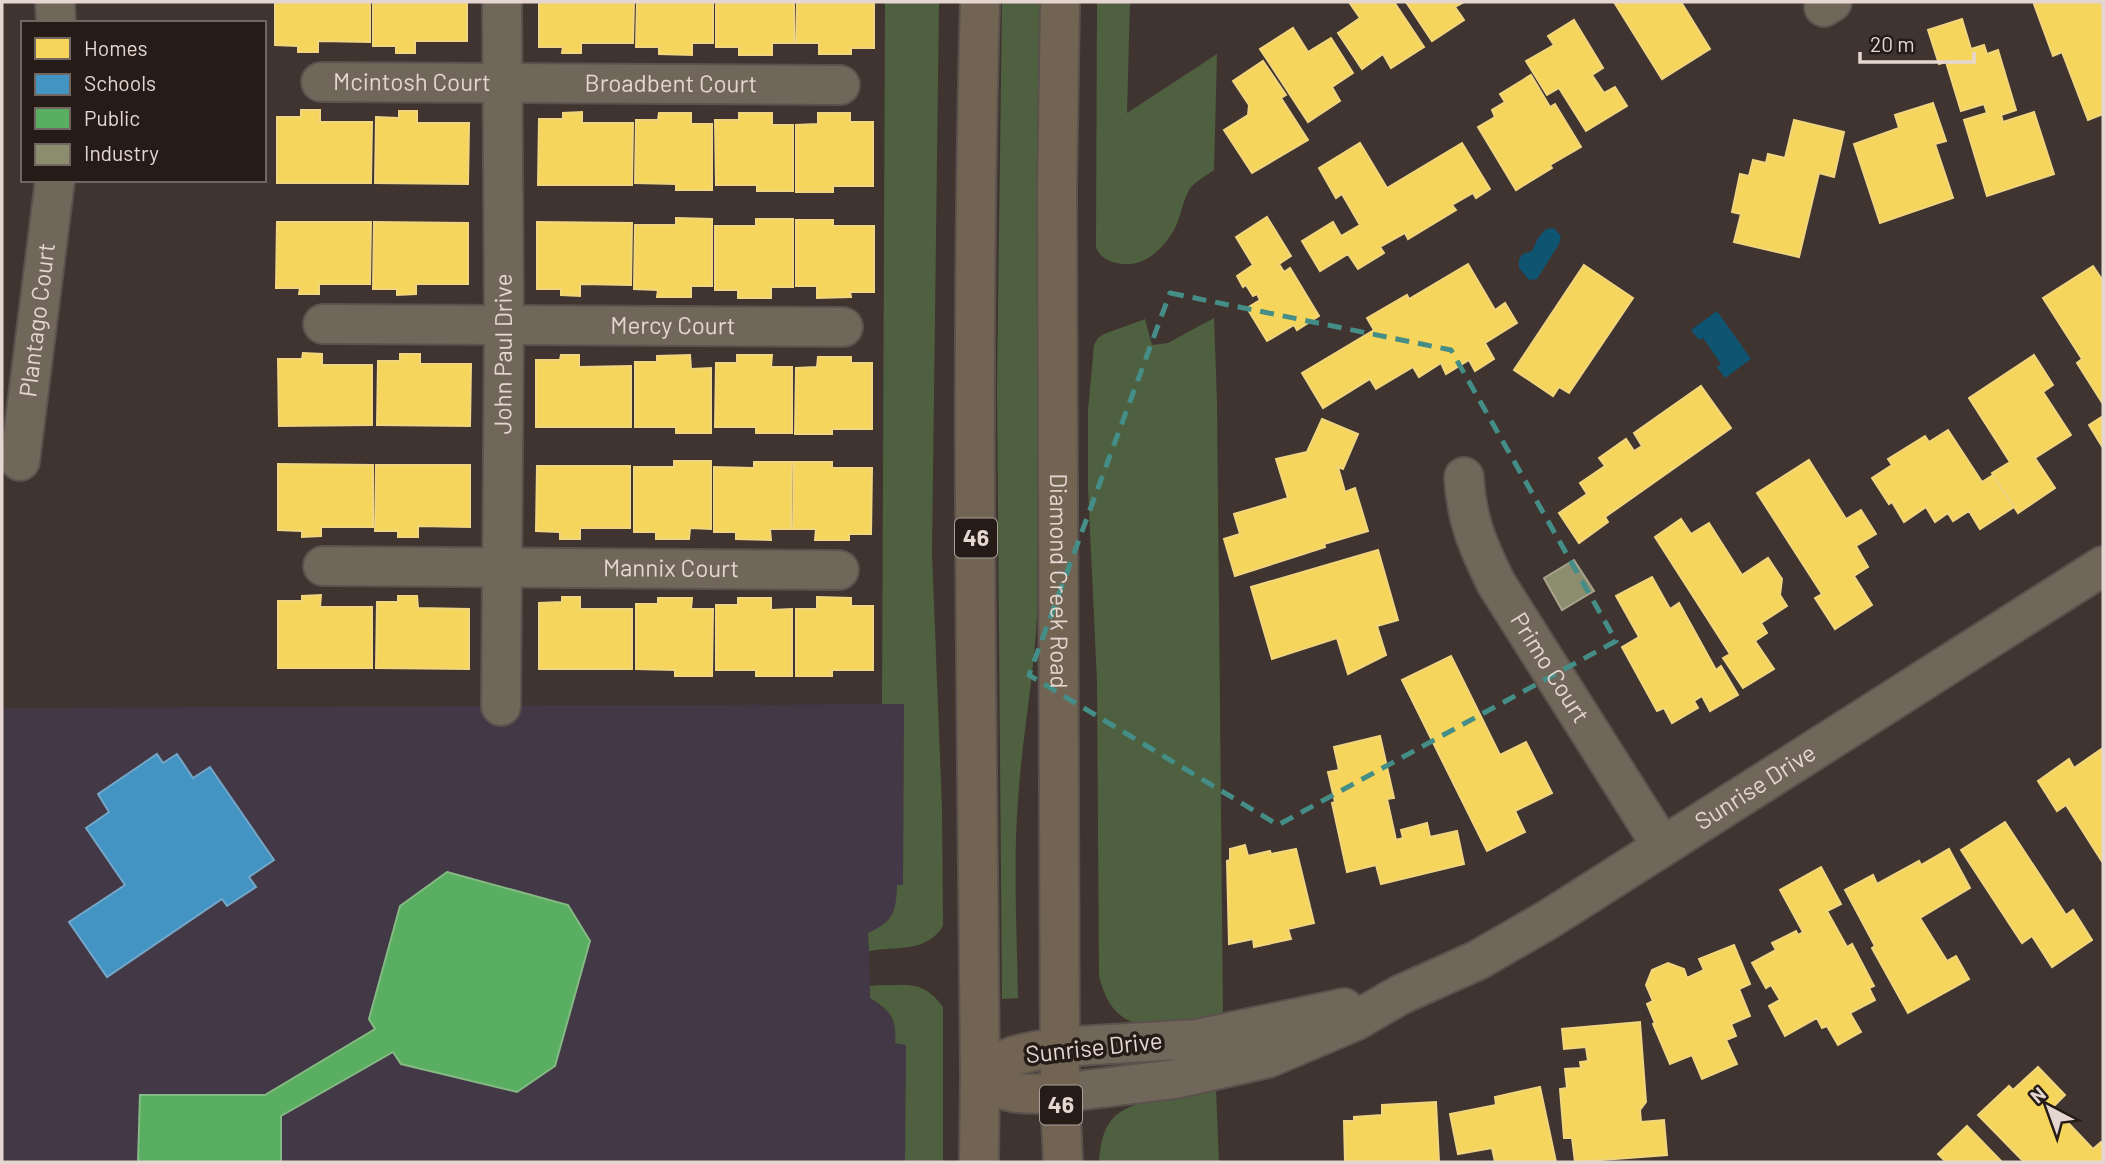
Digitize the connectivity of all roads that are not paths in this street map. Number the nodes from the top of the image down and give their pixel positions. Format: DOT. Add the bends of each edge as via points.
graph roads {
  1 [pos="55,2"];
  2 [pos="502,2"];
  3 [pos="980,2"];
  4 [pos="1060,2"];
  5 [pos="56,21"];
  6 [pos="321,82"];
  7 [pos="503,84"];
  8 [pos="841,85"];
  9 [pos="55,182"];
  10 [pos="323,324"];
  11 [pos="504,325"];
  12 [pos="843,327"];
  13 [pos="20,461"];
  14 [pos="1464,477"];
  15 [pos="323,566"];
  16 [pos="2103,566"];
  17 [pos="503,567"];
  18 [pos="839,570"];
  19 [pos="502,706"];
  20 [pos="1662,846"];
  21 [pos="1268,1040"];
  22 [pos="1060,1047"];
  23 [pos="980,1075"];
  24 [pos="1060,1093"];
  25 [pos="979,1162"];
  26 [pos="1063,1162"];
  1 -- 5 [label="street"];
  2 -- 7 [label="street, John Paul Drive"];
  3 -- 23 [label="main road, 46" via="976,528"];
  4 -- 22 [label="main road, Diamond Creek Road / 46"];
  6 -- 7 [label="street, Mcintosh Court"];
  7 -- 8 [label="street, Broadbent Court"];
  7 -- 11 [label="street, John Paul Drive"];
  9 -- 13 [label="street, Plantago Court"];
  10 -- 11 [label="street, Mercy Court"];
  11 -- 12 [label="street, Mercy Court"];
  11 -- 17 [label="street, John Paul Drive"];
  14 -- 20 [label="street, Primo Court" via="1475,539 1496,583"];
  15 -- 17 [label="street, Mannix Court"];
  16 -- 20 [label="street, Sunrise Drive"];
  17 -- 18 [label="street, Mannix Court"];
  17 -- 19 [label="street, John Paul Drive"];
  20 -- 21 [label="street, Sunrise Drive" via="1478,960 1355,1021"];
  21 -- 22 [label="street, Sunrise Drive" via="1197,1038"];
  21 -- 24 [label="street, Sunrise Drive" via="1217,1071"];
  22 -- 23 [label="main road, Sunrise Drive" via="995,1062"];
  22 -- 24 [label="main road, Diamond Creek Road / 46"];
  23 -- 24 [label="main road, Sunrise Drive" via="994,1087 1023,1094"];
  23 -- 25 [label="main road, 46"];
  24 -- 26 [label="main road, Diamond Creek Road / 46"];
}
